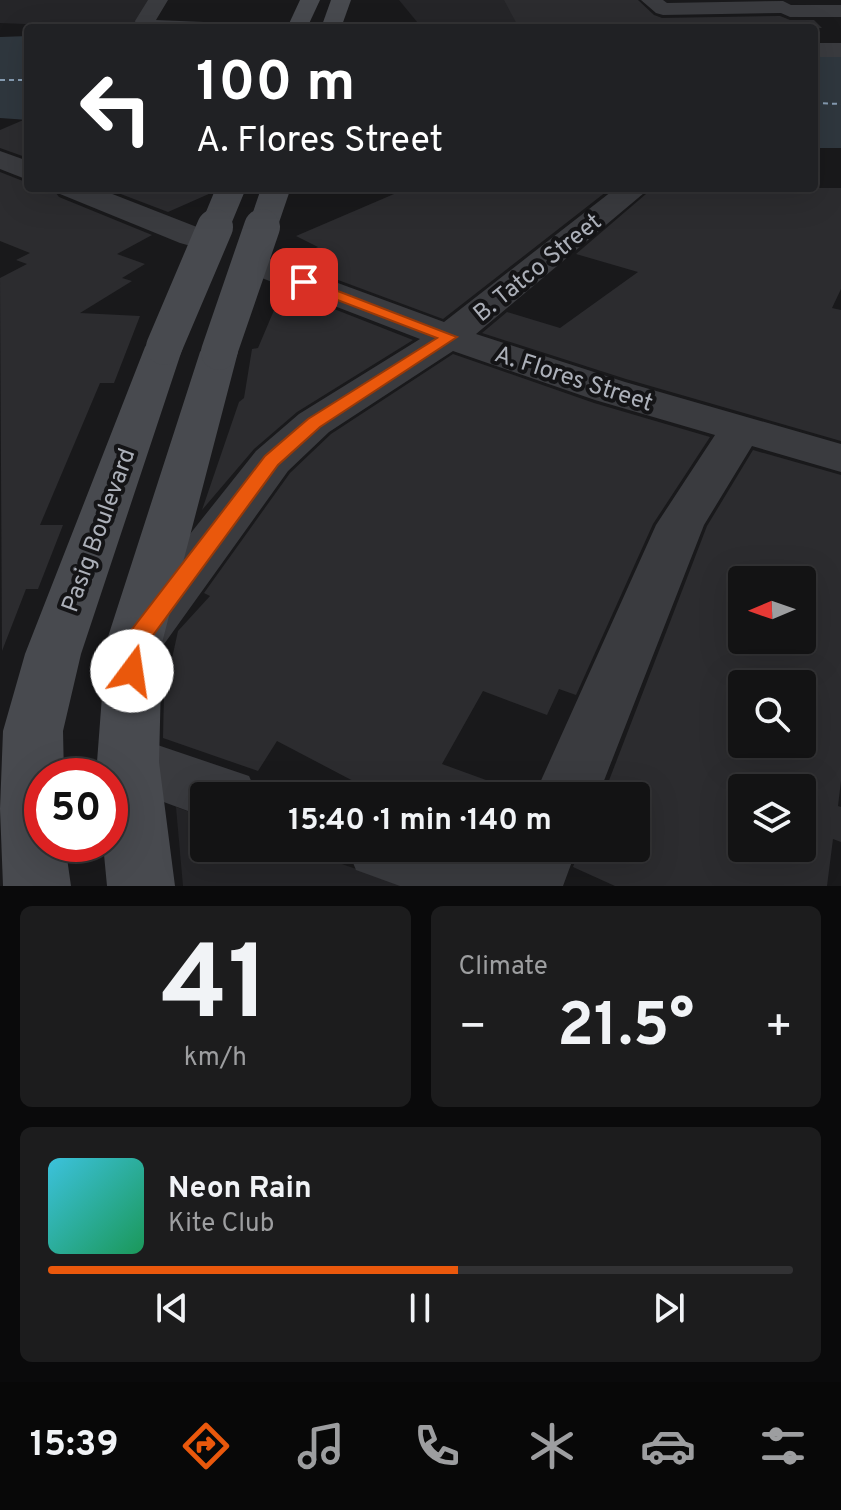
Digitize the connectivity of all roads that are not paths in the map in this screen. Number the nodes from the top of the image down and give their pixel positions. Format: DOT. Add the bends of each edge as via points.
graph roads {
  1 [pos="158,0"];
  2 [pos="651,0"];
  3 [pos="340,3"];
  4 [pos="308,4"];
  5 [pos="783,6"];
  6 [pos="841,11"];
  7 [pos="146,24"];
  8 [pos="299,24"];
  9 [pos="332,24"];
  10 [pos="800,24"];
  11 [pos="0,159"];
  12 [pos="24,169"];
  13 [pos="80,192"];
  14 [pos="229,192"];
  15 [pos="275,192"];
  16 [pos="630,192"];
  17 [pos="191,236"];
  18 [pos="266,268"];
  19 [pos="449,337"];
  20 [pos="740,430"];
  21 [pos="841,458"];
  22 [pos="134,643"];
  23 [pos="17,726"];
  24 [pos="128,762"];
  25 [pos="572,782"];
  26 [pos="190,784"];
  27 [pos="422,862"];
  28 [pos="538,862"];
  29 [pos="37,886"];
  30 [pos="141,886"];
  31 [pos="495,886"];
  32 [pos="529,886"];
  1 -- 7 [label="street"];
  2 -- 5 [label="street" via="663,9"];
  3 -- 9 [label="main road"];
  4 -- 8 [label="main road"];
  5 -- 6 [label="street"];
  5 -- 10 [label="street"];
  11 -- 12 [label="street"];
  13 -- 17 [label="street"];
  14 -- 23 [label="main road, Pasig Boulevard, bridge" via="164,347 53,654"];
  15 -- 22 [label="main road, bridge" via="219,352"];
  16 -- 19 [label="street, B. Tatco Street"];
  18 -- 19 [label="street, A. Flores Street"];
  19 -- 20 [label="street, A. Flores Street"];
  19 -- 22 [label="street, B. Tatco Street" via="314,423 272,461"];
  20 -- 21 [label="street, A. Flores Street"];
  20 -- 25 [label="street" via="680,525"];
  22 -- 24 [label="main road"];
  23 -- 29 [label="main road, Pasig Boulevard"];
  24 -- 26 [label="street"];
  24 -- 30 [label="main road"];
  27 -- 31 [label="street"];
  28 -- 32 [label="street"];
}
